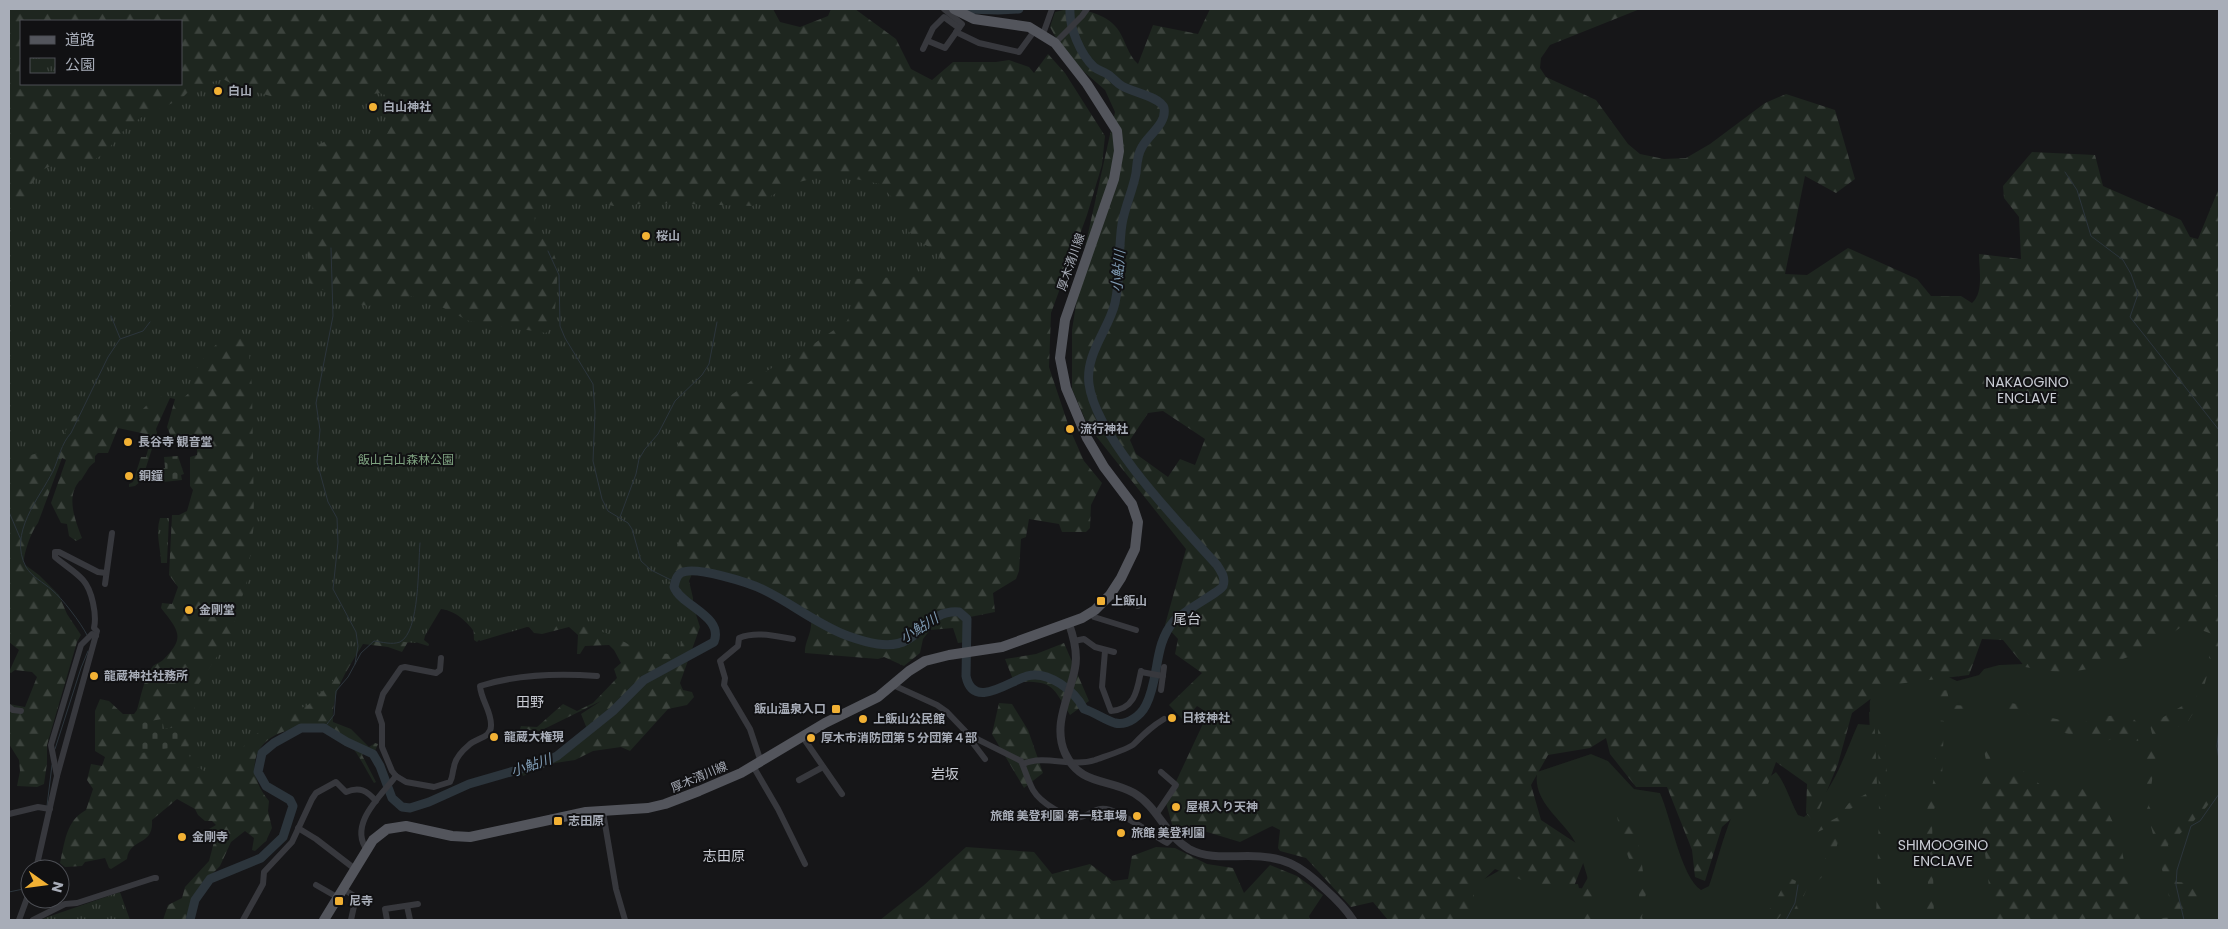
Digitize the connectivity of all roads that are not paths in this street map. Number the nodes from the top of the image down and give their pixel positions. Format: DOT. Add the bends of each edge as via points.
graph roads {
  1 [pos="944,9"];
  2 [pos="954,9"];
  3 [pos="1087,9"];
  4 [pos="1051,10"];
  5 [pos="957,30"];
  6 [pos="1039,32"];
  7 [pos="928,41"];
  8 [pos="1055,43"];
  9 [pos="923,49"];
  10 [pos="112,533"];
  11 [pos="106,573"];
  12 [pos="105,584"];
  13 [pos="1110,595"];
  14 [pos="1138,606"];
  15 [pos="1093,612"];
  16 [pos="1069,624"];
  17 [pos="1136,630"];
  18 [pos="96,636"];
  19 [pos="793,639"];
  20 [pos="1074,641"];
  21 [pos="1105,651"];
  22 [pos="1114,652"];
  23 [pos="441,658"];
  24 [pos="1164,667"];
  25 [pos="597,676"];
  26 [pos="1162,676"];
  27 [pos="894,685"];
  28 [pos="1161,690"];
  29 [pos="9,707"];
  30 [pos="21,711"];
  31 [pos="1164,719"];
  32 [pos="969,735"];
  33 [pos="802,736"];
  34 [pos="985,759"];
  35 [pos="1070,761"];
  36 [pos="757,764"];
  37 [pos="1023,764"];
  38 [pos="823,767"];
  39 [pos="1161,772"];
  40 [pos="57,776"];
  41 [pos="395,778"];
  42 [pos="799,780"];
  43 [pos="842,794"];
  44 [pos="377,800"];
  45 [pos="50,809"];
  46 [pos="603,812"];
  47 [pos="1157,813"];
  48 [pos="9,814"];
  49 [pos="298,828"];
  50 [pos="1173,837"];
  51 [pos="367,850"];
  52 [pos="38,859"];
  53 [pos="806,864"];
  54 [pos="355,869"];
  55 [pos="156,878"];
  56 [pos="316,885"];
  57 [pos="340,893"];
  58 [pos="418,904"];
  59 [pos="407,906"];
  60 [pos="33,920"];
  61 [pos="243,920"];
  62 [pos="324,920"];
  63 [pos="351,920"];
  64 [pos="387,920"];
  65 [pos="410,920"];
  66 [pos="625,920"];
  67 [pos="1353,920"];
  1 -- 5 [label="street" via="962,24"];
  2 -- 6 [label="main road, 厚木清川線" via="974,19 1012,24"];
  3 -- 8 [label="street"];
  4 -- 6 [label="street"];
  5 -- 6 [label="street" via="979,43 1019,52"];
  5 -- 7 [label="street" via="945,48"];
  5 -- 7 [label="street" via="944,18"];
  6 -- 8 [label="main road, 厚木清川線"];
  7 -- 9 [label="street"];
  8 -- 13 [label="main road, 厚木清川線" via="1110,117 1117,131 1119,146 1114,179 1065,320 1060,358 1066,388 1087,438 1132,504 1138,522 1133,554"];
  10 -- 11 [label="street"];
  11 -- 12 [label="street"];
  11 -- 18 [label="street" via="55,552 55,557 87,586 96,619"];
  13 -- 14 [label="street"];
  13 -- 15 [label="main road, 厚木清川線"];
  15 -- 16 [label="main road, 厚木清川線"];
  15 -- 17 [label="street" via="1094,617"];
  16 -- 20 [label="street"];
  16 -- 27 [label="main road, 厚木清川線" via="1002,647 924,662"];
  18 -- 40 [label="street"];
  18 -- 40 [label="street" via="92,634 81,645 52,745"];
  19 -- 36 [label="street" via="755,633 745,635 739,638 738,646 720,661 724,685 750,729"];
  20 -- 21 [label="street" via="1082,637"];
  20 -- 35 [label="street" via="1076,662 1060,734"];
  21 -- 22 [label="street"];
  21 -- 26 [label="street" via="1102,687 1111,711 1133,701 1141,672"];
  23 -- 41 [label="street" via="440,670 436,673 400,668 383,694 378,712 382,724 382,747"];
  24 -- 26 [label="street"];
  25 -- 41 [label="street" via="567,674 513,678 480,686 491,731 465,749 455,762 450,782 434,787"];
  26 -- 28 [label="street"];
  27 -- 32 [label="street" via="943,709"];
  27 -- 33 [label="main road, 厚木清川線" via="878,697"];
  29 -- 30 [label="street"];
  31 -- 35 [label="street" via="1134,745 1094,760"];
  32 -- 34 [label="street"];
  32 -- 37 [label="street"];
  33 -- 36 [label="main road, 厚木清川線"];
  33 -- 38 [label="street"];
  35 -- 37 [label="street" via="1036,759"];
  35 -- 47 [label="street" via="1087,777 1134,793"];
  36 -- 46 [label="main road, 厚木清川線" via="727,780 665,804"];
  36 -- 53 [label="street"];
  37 -- 50 [label="street" via="1034,792 1067,816 1083,817 1104,808 1167,843"];
  38 -- 42 [label="street"];
  38 -- 43 [label="street"];
  39 -- 47 [label="street" via="1176,784"];
  40 -- 45 [label="street"];
  41 -- 44 [label="street"];
  44 -- 49 [label="street" via="363,789 354,788 346,792 334,782 316,793"];
  44 -- 51 [label="street" via="360,829 361,842"];
  45 -- 48 [label="street" via="38,807"];
  45 -- 52 [label="street"];
  46 -- 51 [label="main road, 厚木清川線" via="586,812 470,837 396,827 380,834"];
  46 -- 66 [label="street" via="616,889"];
  47 -- 50 [label="street"];
  49 -- 54 [label="street"];
  49 -- 61 [label="street" via="292,842 264,872 262,884"];
  50 -- 67 [label="street" via="1202,854 1272,857 1294,864 1329,892"];
  51 -- 54 [label="main road, 厚木清川線"];
  54 -- 57 [label="main road, 厚木清川線"];
  55 -- 60 [label="street" via="65,904"];
  56 -- 57 [label="street"];
  57 -- 62 [label="main road, 厚木清川線"];
  57 -- 63 [label="street" via="356,897"];
  58 -- 59 [label="street"];
  59 -- 64 [label="street" via="385,909"];
  59 -- 65 [label="street"];
}
